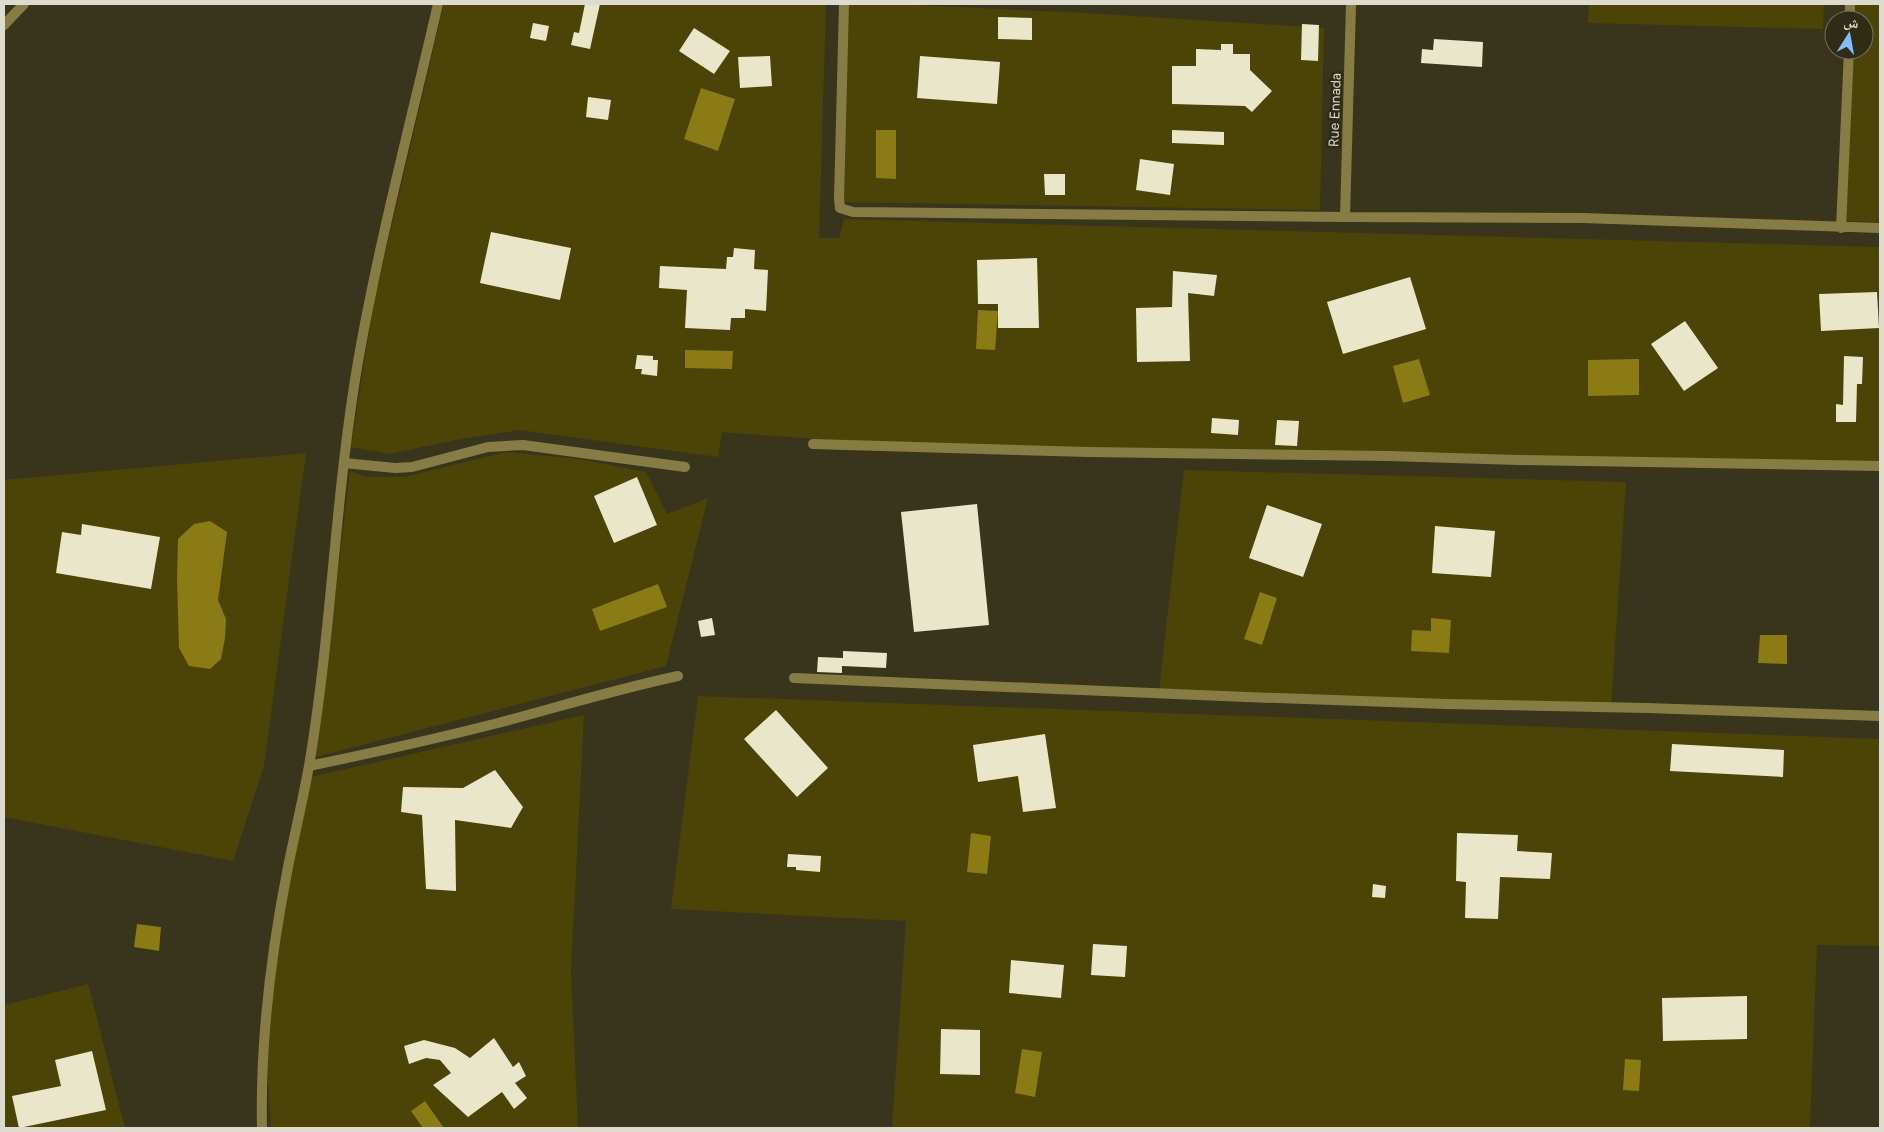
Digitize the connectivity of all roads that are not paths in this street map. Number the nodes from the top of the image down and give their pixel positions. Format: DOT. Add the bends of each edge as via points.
graph roads {
  1 [pos="24,4"];
  2 [pos="438,4"];
  3 [pos="844,4"];
  4 [pos="1352,4"];
  5 [pos="4,25"];
  6 [pos="1849,60"];
  7 [pos="1346,217"];
  8 [pos="1842,228"];
  9 [pos="1880,228"];
  10 [pos="813,444"];
  11 [pos="344,464"];
  12 [pos="1880,466"];
  13 [pos="686,467"];
  14 [pos="678,676"];
  15 [pos="794,678"];
  16 [pos="1880,716"];
  17 [pos="309,766"];
  18 [pos="262,1128"];
  1 -- 5 [label="street"];
  2 -- 11 [label="street" via="359,356"];
  3 -- 7 [label="street" via="839,199 840,208 844,210"];
  4 -- 7 [label="street, Rue Ennada"];
  6 -- 8 [label="street"];
  7 -- 8 [label="street" via="1583,218"];
  8 -- 9 [label="street"];
  10 -- 12 [label="street"];
  11 -- 13 [label="street" via="412,467 488,447 523,445"];
  11 -- 17 [label="street"];
  14 -- 17 [label="street" via="432,739"];
  15 -- 16 [label="street" via="1446,704"];
  17 -- 18 [label="street" via="265,1009"];
}
